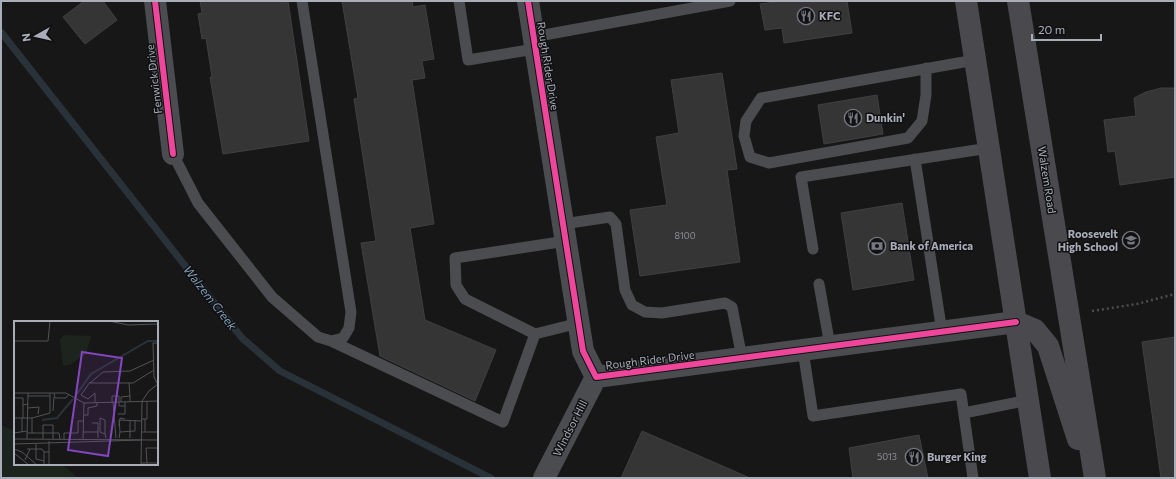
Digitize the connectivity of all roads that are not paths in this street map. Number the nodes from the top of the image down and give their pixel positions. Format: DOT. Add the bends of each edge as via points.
graph roads {
  1 [pos="155,1"];
  2 [pos="302,1"];
  3 [pos="459,1"];
  4 [pos="528,1"];
  5 [pos="730,1"];
  6 [pos="966,1"];
  7 [pos="1018,1"];
  8 [pos="534,43"];
  9 [pos="975,60"];
  10 [pos="926,68"];
  11 [pos="989,148"];
  12 [pos="173,154"];
  13 [pos="915,159"];
  14 [pos="564,233"];
  15 [pos="813,249"];
  16 [pos="819,284"];
  17 [pos="1016,322"];
  18 [pos="579,323"];
  19 [pos="942,332"];
  20 [pos="535,334"];
  21 [pos="331,341"];
  22 [pos="830,346"];
  23 [pos="803,350"];
  24 [pos="742,358"];
  25 [pos="596,377"];
  26 [pos="1028,400"];
  27 [pos="964,413"];
  28 [pos="544,478"];
  29 [pos="973,478"];
  30 [pos="1040,478"];
  31 [pos="1090,478"];
  32 [pos="1095,478"];
  1 -- 12 [label="street, Fenwick Drive"];
  2 -- 21 [label="lane" via="351,312 349,328 343,338"];
  3 -- 8 [label="lane" via="468,60"];
  4 -- 8 [label="street, Rough Rider Drive"];
  5 -- 8 [label="lane"];
  6 -- 9 [label="main road"];
  7 -- 32 [label="main road, Walzem Road"];
  8 -- 14 [label="street, Rough Rider Drive"];
  9 -- 10 [label="lane"];
  9 -- 11 [label="main road"];
  10 -- 10 [label="lane" via="761,98 746,121 744,136 750,157 769,163 908,138 922,122"];
  11 -- 13 [label="lane"];
  11 -- 17 [label="main road"];
  12 -- 21 [label="lane" via="198,203 272,297 318,337"];
  13 -- 15 [label="lane" via="801,177"];
  13 -- 19 [label="lane"];
  14 -- 18 [label="street, Rough Rider Drive"];
  14 -- 20 [label="lane" via="455,258 456,285 465,299"];
  14 -- 24 [label="lane" via="610,217 616,224 625,290 632,305 644,312 662,313 725,302 732,307"];
  16 -- 22 [label="lane"];
  17 -- 19 [label="street, Rough Rider Drive"];
  17 -- 26 [label="main road"];
  17 -- 31 [label="main road" via="1035,330 1048,346"];
  18 -- 20 [label="lane"];
  18 -- 25 [label="street, Rough Rider Drive" via="583,351"];
  19 -- 22 [label="street, Rough Rider Drive"];
  20 -- 21 [label="lane" via="503,422"];
  22 -- 23 [label="street, Rough Rider Drive"];
  23 -- 24 [label="street, Rough Rider Drive"];
  23 -- 27 [label="lane" via="813,416 961,394"];
  24 -- 25 [label="street, Rough Rider Drive"];
  25 -- 28 [label="street, Windsor Hill"];
  26 -- 27 [label="lane"];
  26 -- 30 [label="main road"];
  27 -- 29 [label="lane"];
}
